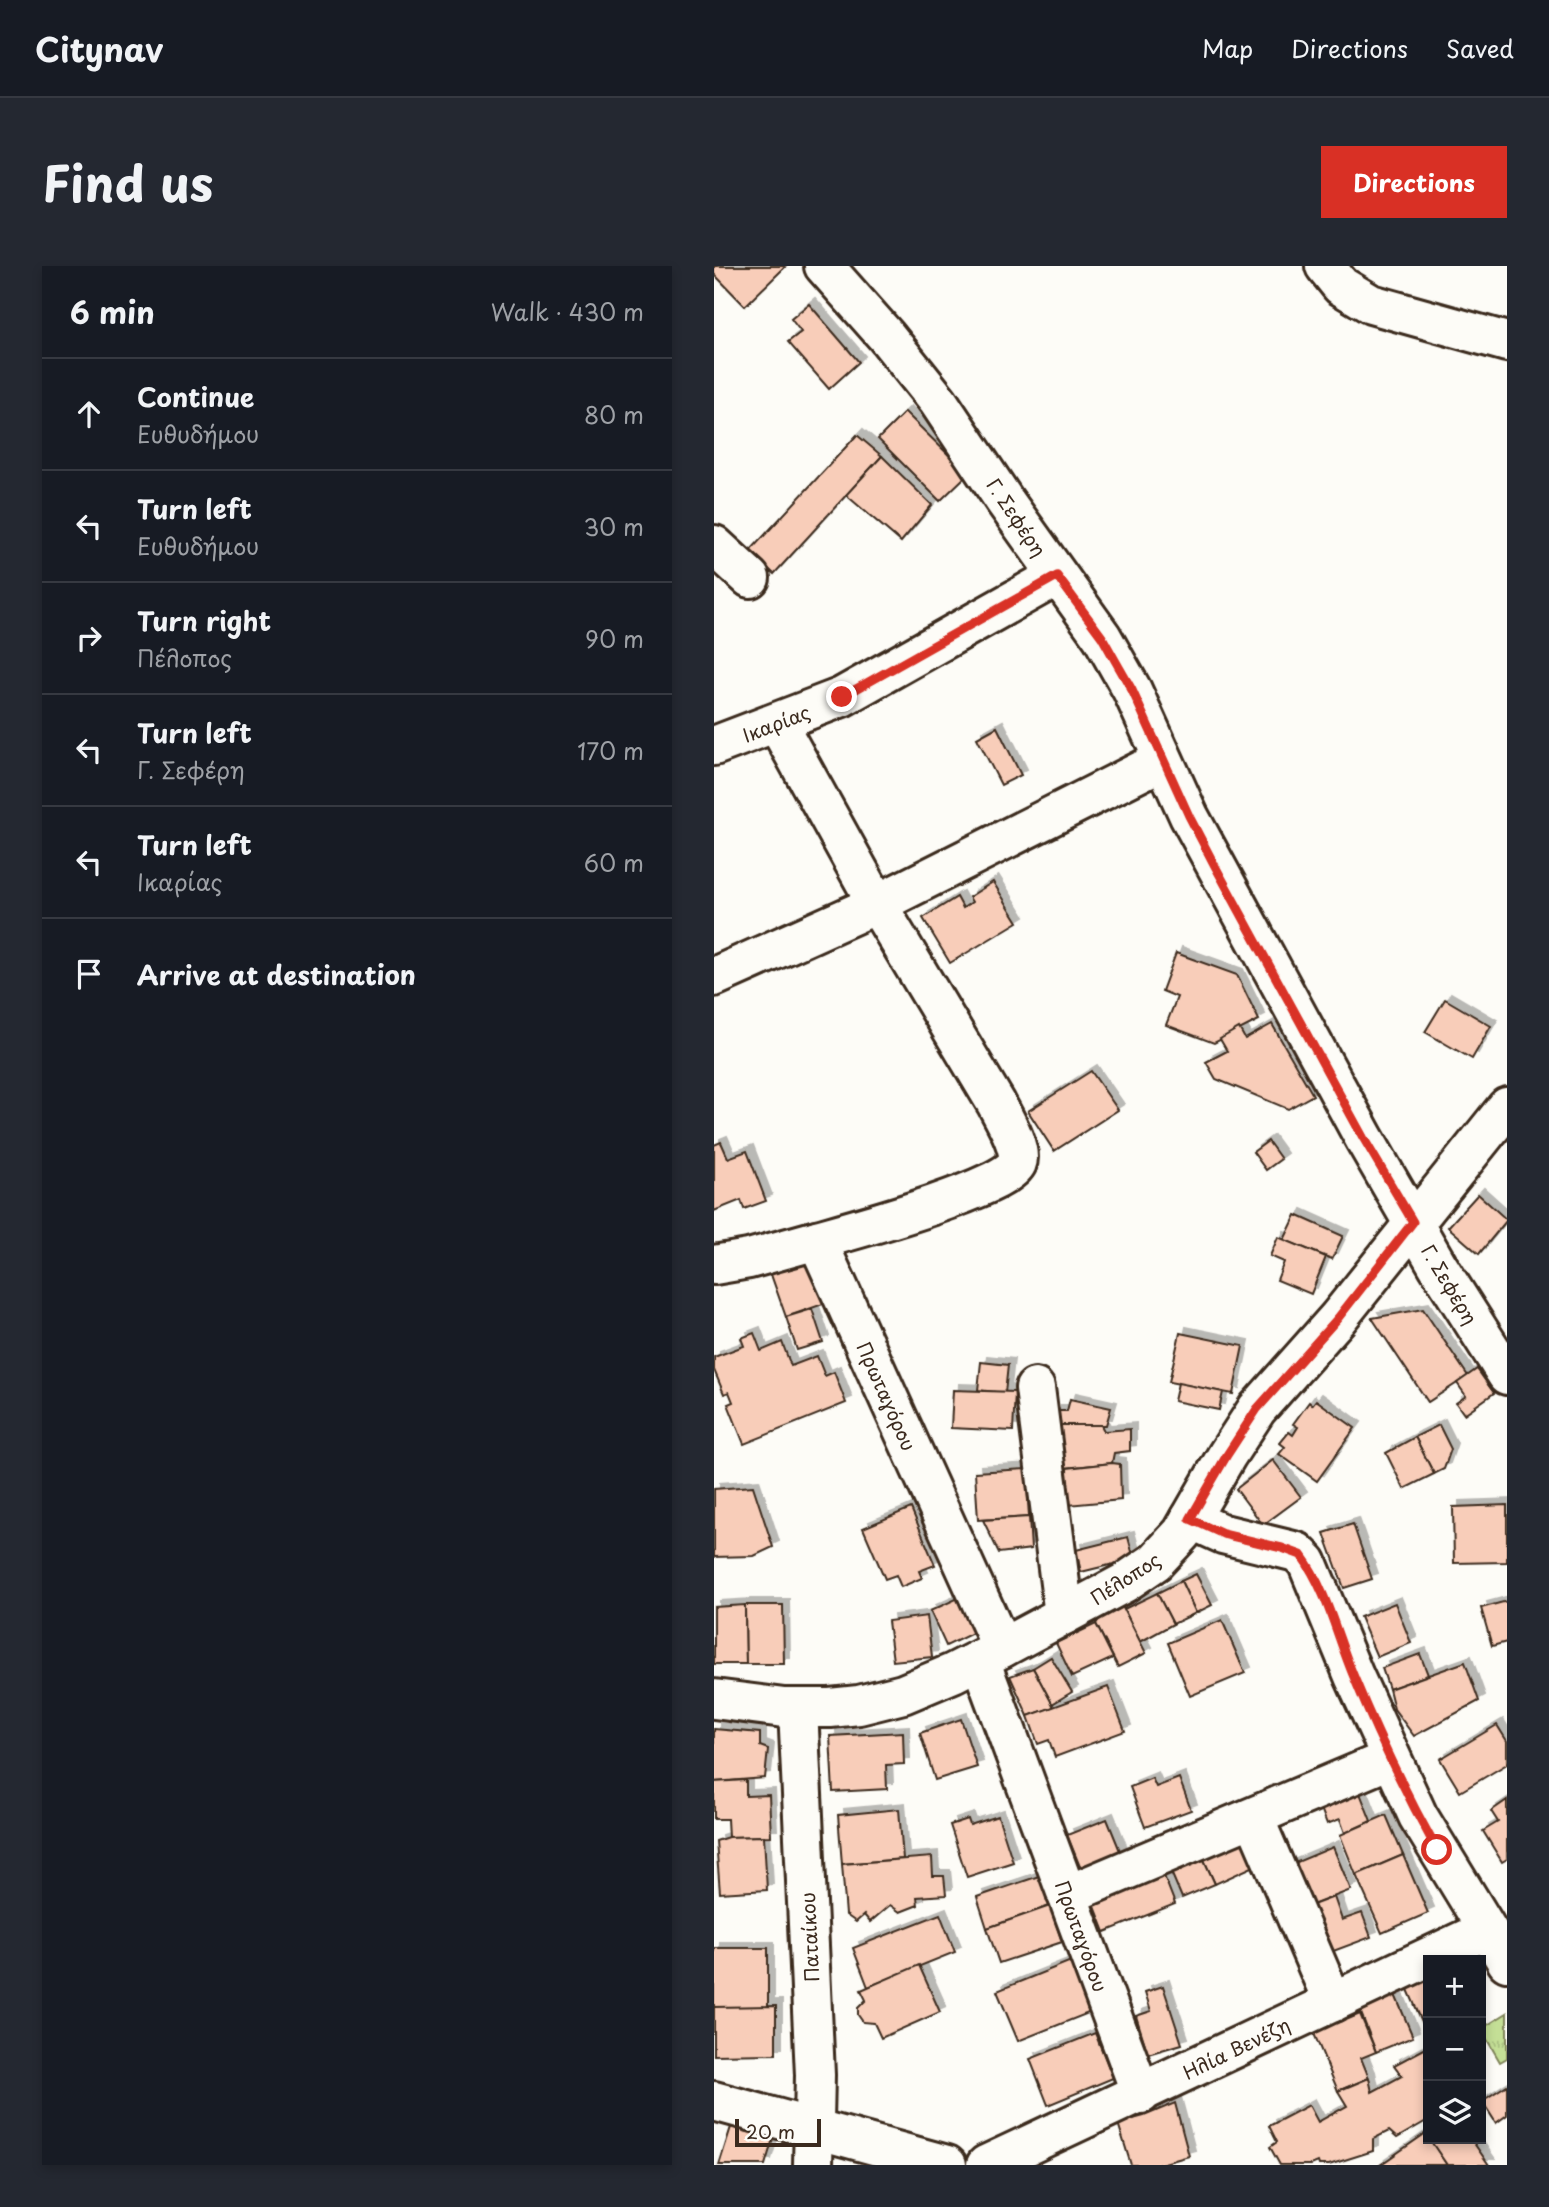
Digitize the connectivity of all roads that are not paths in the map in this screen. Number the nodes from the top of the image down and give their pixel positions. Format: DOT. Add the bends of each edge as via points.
graph roads {
  1 [pos="824,266"];
  2 [pos="1325,266"];
  3 [pos="1507,342"];
  4 [pos="714,545"];
  5 [pos="1057,576"];
  6 [pos="750,578"];
  7 [pos="777,723"];
  8 [pos="714,746"];
  9 [pos="1163,760"];
  10 [pos="877,904"];
  11 [pos="714,976"];
  12 [pos="1507,1107"];
  13 [pos="1413,1222"];
  14 [pos="817,1240"];
  15 [pos="714,1265"];
  16 [pos="1507,1375"];
  17 [pos="1035,1388"];
  18 [pos="1190,1519"];
  19 [pos="1064,1615"];
  20 [pos="991,1654"];
  21 [pos="714,1699"];
  22 [pos="798,1708"];
  23 [pos="1390,1759"];
  24 [pos="1254,1818"];
  25 [pos="1067,1895"];
  26 [pos="1486,1930"];
  27 [pos="1507,1962"];
  28 [pos="1333,2002"];
  29 [pos="1141,2094"];
  30 [pos="714,2101"];
  31 [pos="814,2148"];
  32 [pos="947,2165"];
  33 [pos="986,2165"];
  1 -- 5 [label="street, Γ. Σεφέρη" via="938,401"];
  2 -- 3 [label="street" via="1340,286 1370,304"];
  4 -- 6 [label="street"];
  5 -- 7 [label="street, Ικαρίας" via="842,697"];
  5 -- 9 [label="street, Γ. Σεφέρη" via="1102,637"];
  7 -- 8 [label="street, Ικαρίας"];
  7 -- 10 [label="street"];
  9 -- 10 [label="street"];
  9 -- 13 [label="street, Γ. Σεφέρη" via="1222,878"];
  10 -- 11 [label="street"];
  10 -- 14 [label="street" via="996,1103 1018,1160 1007,1174 971,1191"];
  12 -- 13 [label="street, Πέλοπος"];
  13 -- 16 [label="street, Γ. Σεφέρη"];
  13 -- 18 [label="street, Πέλοπος" via="1338,1318 1257,1409"];
  14 -- 15 [label="street"];
  14 -- 20 [label="street, Πρωταγόρου"];
  17 -- 19 [label="street"];
  18 -- 19 [label="street, Πέλοπος" via="1155,1562"];
  18 -- 23 [label="street" via="1223,1534 1301,1555"];
  19 -- 20 [label="street, Πέλοπος"];
  20 -- 22 [label="street, Πέλοπος" via="924,1686 879,1701"];
  20 -- 25 [label="street, Πρωταγόρου"];
  21 -- 22 [label="street, Πέλοπος"];
  22 -- 31 [label="street, Παταίκου" via="815,2076"];
  23 -- 24 [label="street"];
  23 -- 26 [label="street" via="1430,1839"];
  24 -- 25 [label="street"];
  24 -- 28 [label="street"];
  25 -- 29 [label="street, Πρωταγόρου"];
  26 -- 27 [label="street"];
  26 -- 28 [label="street, Ηλία Βενέζη"];
  28 -- 29 [label="street, Ηλία Βενέζη"];
  29 -- 33 [label="street, Ηλία Βενέζη"];
  30 -- 31 [label="street"];
  31 -- 32 [label="street"];
}
